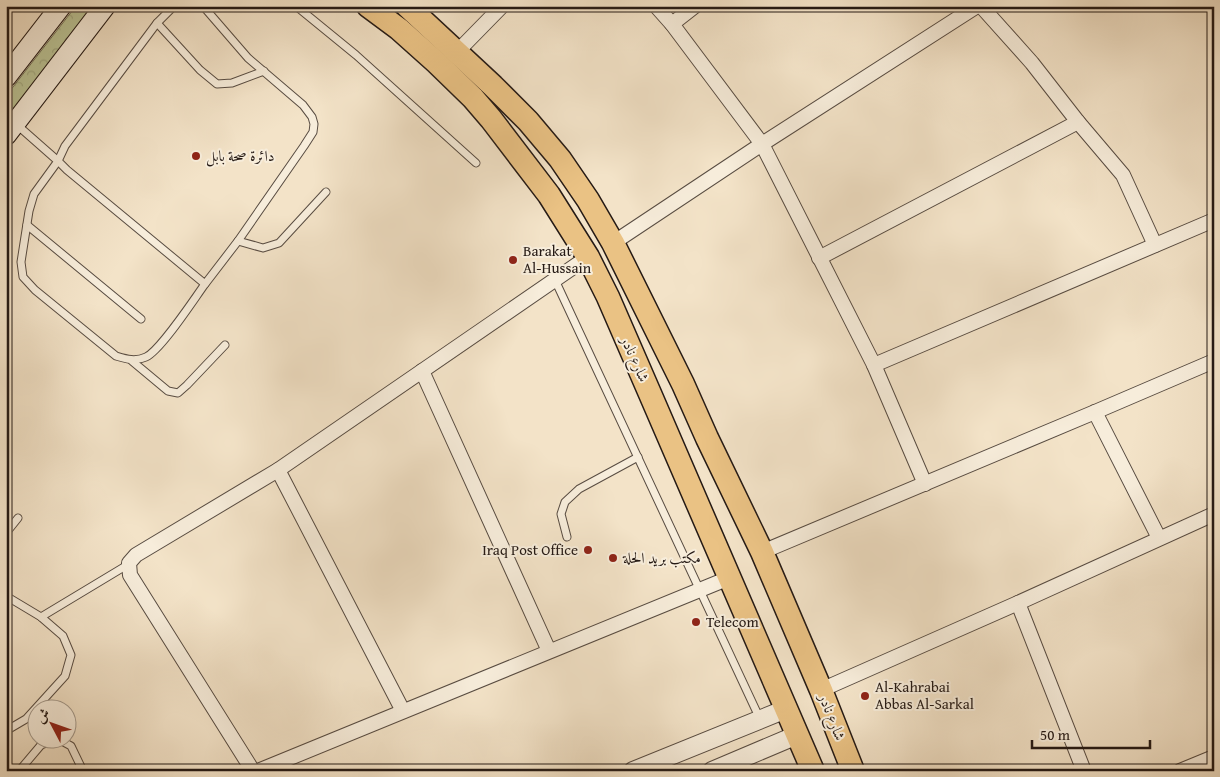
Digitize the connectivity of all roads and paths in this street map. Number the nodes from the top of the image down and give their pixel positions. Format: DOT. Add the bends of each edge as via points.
graph roads {
  1 [pos="61,6"];
  2 [pos="105,6"];
  3 [pos="174,6"];
  4 [pos="203,6"];
  5 [pos="296,6"];
  6 [pos="368,6"];
  7 [pos="407,6"];
  8 [pos="502,6"];
  9 [pos="656,6"];
  10 [pos="695,6"];
  11 [pos="979,6"];
  12 [pos="157,23"];
  13 [pos="672,24"];
  14 [pos="457,52"];
  15 [pos="264,71"];
  16 [pos="6,77"];
  17 [pos="1078,122"];
  18 [pos="11,129"];
  19 [pos="762,144"];
  20 [pos="58,160"];
  21 [pos="476,163"];
  22 [pos="326,192"];
  23 [pos="1214,220"];
  24 [pos="27,225"];
  25 [pos="238,241"];
  26 [pos="612,243"];
  27 [pos="1155,246"];
  28 [pos="588,257"];
  29 [pos="819,258"];
  30 [pos="554,280"];
  31 [pos="205,284"];
  32 [pos="141,319"];
  33 [pos="225,345"];
  34 [pos="1214,360"];
  35 [pos="132,361"];
  36 [pos="874,366"];
  37 [pos="422,371"];
  38 [pos="683,384"];
  39 [pos="651,396"];
  40 [pos="1095,412"];
  41 [pos="707,438"];
  42 [pos="675,453"];
  43 [pos="638,457"];
  44 [pos="278,470"];
  45 [pos="924,484"];
  46 [pos="1214,514"];
  47 [pos="18,518"];
  48 [pos="6,533"];
  49 [pos="567,537"];
  50 [pos="1159,538"];
  51 [pos="762,552"];
  52 [pos="129,563"];
  53 [pos="729,578"];
  54 [pos="699,590"];
  55 [pos="6,596"];
  56 [pos="1018,603"];
  57 [pos="42,617"];
  58 [pos="549,651"];
  59 [pos="821,690"];
  60 [pos="786,708"];
  61 [pos="403,710"];
  62 [pos="757,720"];
  63 [pos="6,729"];
  64 [pos="797,735"];
  65 [pos="37,750"];
  66 [pos="73,750"];
  67 [pos="761,750"];
  68 [pos="1214,757"];
  69 [pos="19,771"];
  70 [pos="82,771"];
  71 [pos="253,771"];
  72 [pos="258,771"];
  73 [pos="632,771"];
  74 [pos="712,771"];
  75 [pos="813,771"];
  76 [pos="853,771"];
  77 [pos="1084,771"];
  78 [pos="1180,771"];
  1 -- 16 [label="main road"];
  2 -- 18 [label="main road"];
  3 -- 12 [label="lane"];
  4 -- 15 [label="lane" via="248,58"];
  5 -- 21 [label="lane"];
  6 -- 28 [label="main road, شارع نادر" via="399,29 473,98 549,195"];
  7 -- 14 [label="main road, شارع نادر"];
  8 -- 14 [label="street"];
  9 -- 13 [label="street"];
  10 -- 13 [label="street"];
  11 -- 17 [label="street" via="1032,63"];
  11 -- 19 [label="street"];
  12 -- 15 [label="lane" via="217,84 232,83"];
  12 -- 20 [label="lane" via="65,146"];
  13 -- 19 [label="street"];
  14 -- 26 [label="main road, شارع نادر" via="528,121 560,159"];
  15 -- 25 [label="lane" via="303,105 312,117 313,132"];
  17 -- 27 [label="street" via="1123,175"];
  17 -- 29 [label="street"];
  18 -- 20 [label="lane"];
  19 -- 26 [label="street"];
  19 -- 29 [label="street"];
  20 -- 24 [label="lane" via="34,194"];
  20 -- 31 [label="lane"];
  22 -- 25 [label="lane" via="279,243 263,248"];
  23 -- 27 [label="street"];
  24 -- 32 [label="lane"];
  24 -- 35 [label="lane" via="21,262 23,277 116,356"];
  25 -- 31 [label="lane"];
  26 -- 38 [label="main road, شارع نادر"];
  27 -- 36 [label="street"];
  28 -- 30 [label="street"];
  28 -- 39 [label="main road, شارع نادر"];
  29 -- 36 [label="street"];
  30 -- 37 [label="street"];
  30 -- 43 [label="lane"];
  31 -- 35 [label="lane" via="161,344 147,357"];
  33 -- 35 [label="lane" via="178,393 168,392"];
  34 -- 40 [label="street"];
  36 -- 45 [label="street"];
  37 -- 44 [label="street"];
  37 -- 58 [label="street"];
  38 -- 39 [label="main road" via="666,398"];
  38 -- 41 [label="main road, شارع نادر"];
  39 -- 42 [label="main road, شارع نادر"];
  40 -- 45 [label="street"];
  40 -- 50 [label="street"];
  41 -- 42 [label="main road" via="685,442"];
  41 -- 51 [label="main road, شارع نادر"];
  42 -- 53 [label="main road, شارع نادر"];
  43 -- 49 [label="lane" via="579,489 565,502 561,514"];
  43 -- 54 [label="lane"];
  44 -- 52 [label="street" via="136,555"];
  44 -- 61 [label="street"];
  45 -- 51 [label="street"];
  46 -- 50 [label="street"];
  47 -- 48 [label="lane"];
  50 -- 56 [label="street"];
  51 -- 59 [label="main road, شارع نادر"];
  52 -- 57 [label="lane"];
  52 -- 71 [label="street" via="130,574"];
  53 -- 54 [label="street"];
  53 -- 60 [label="main road, شارع نادر"];
  54 -- 58 [label="street"];
  54 -- 62 [label="lane"];
  55 -- 57 [label="lane"];
  56 -- 59 [label="street"];
  56 -- 77 [label="street"];
  57 -- 63 [label="lane" via="63,636 70,656 65,676 26,719"];
  58 -- 61 [label="street"];
  59 -- 76 [label="main road, شارع نادر"];
  60 -- 62 [label="street"];
  60 -- 64 [label="main road, شارع نادر"];
  61 -- 72 [label="street"];
  62 -- 67 [label="street" via="763,734"];
  62 -- 73 [label="street"];
  64 -- 67 [label="street"];
  64 -- 75 [label="main road, شارع نادر"];
  65 -- 69 [label="lane"];
  66 -- 70 [label="lane"];
  67 -- 74 [label="street"];
  68 -- 78 [label="street"];
}
